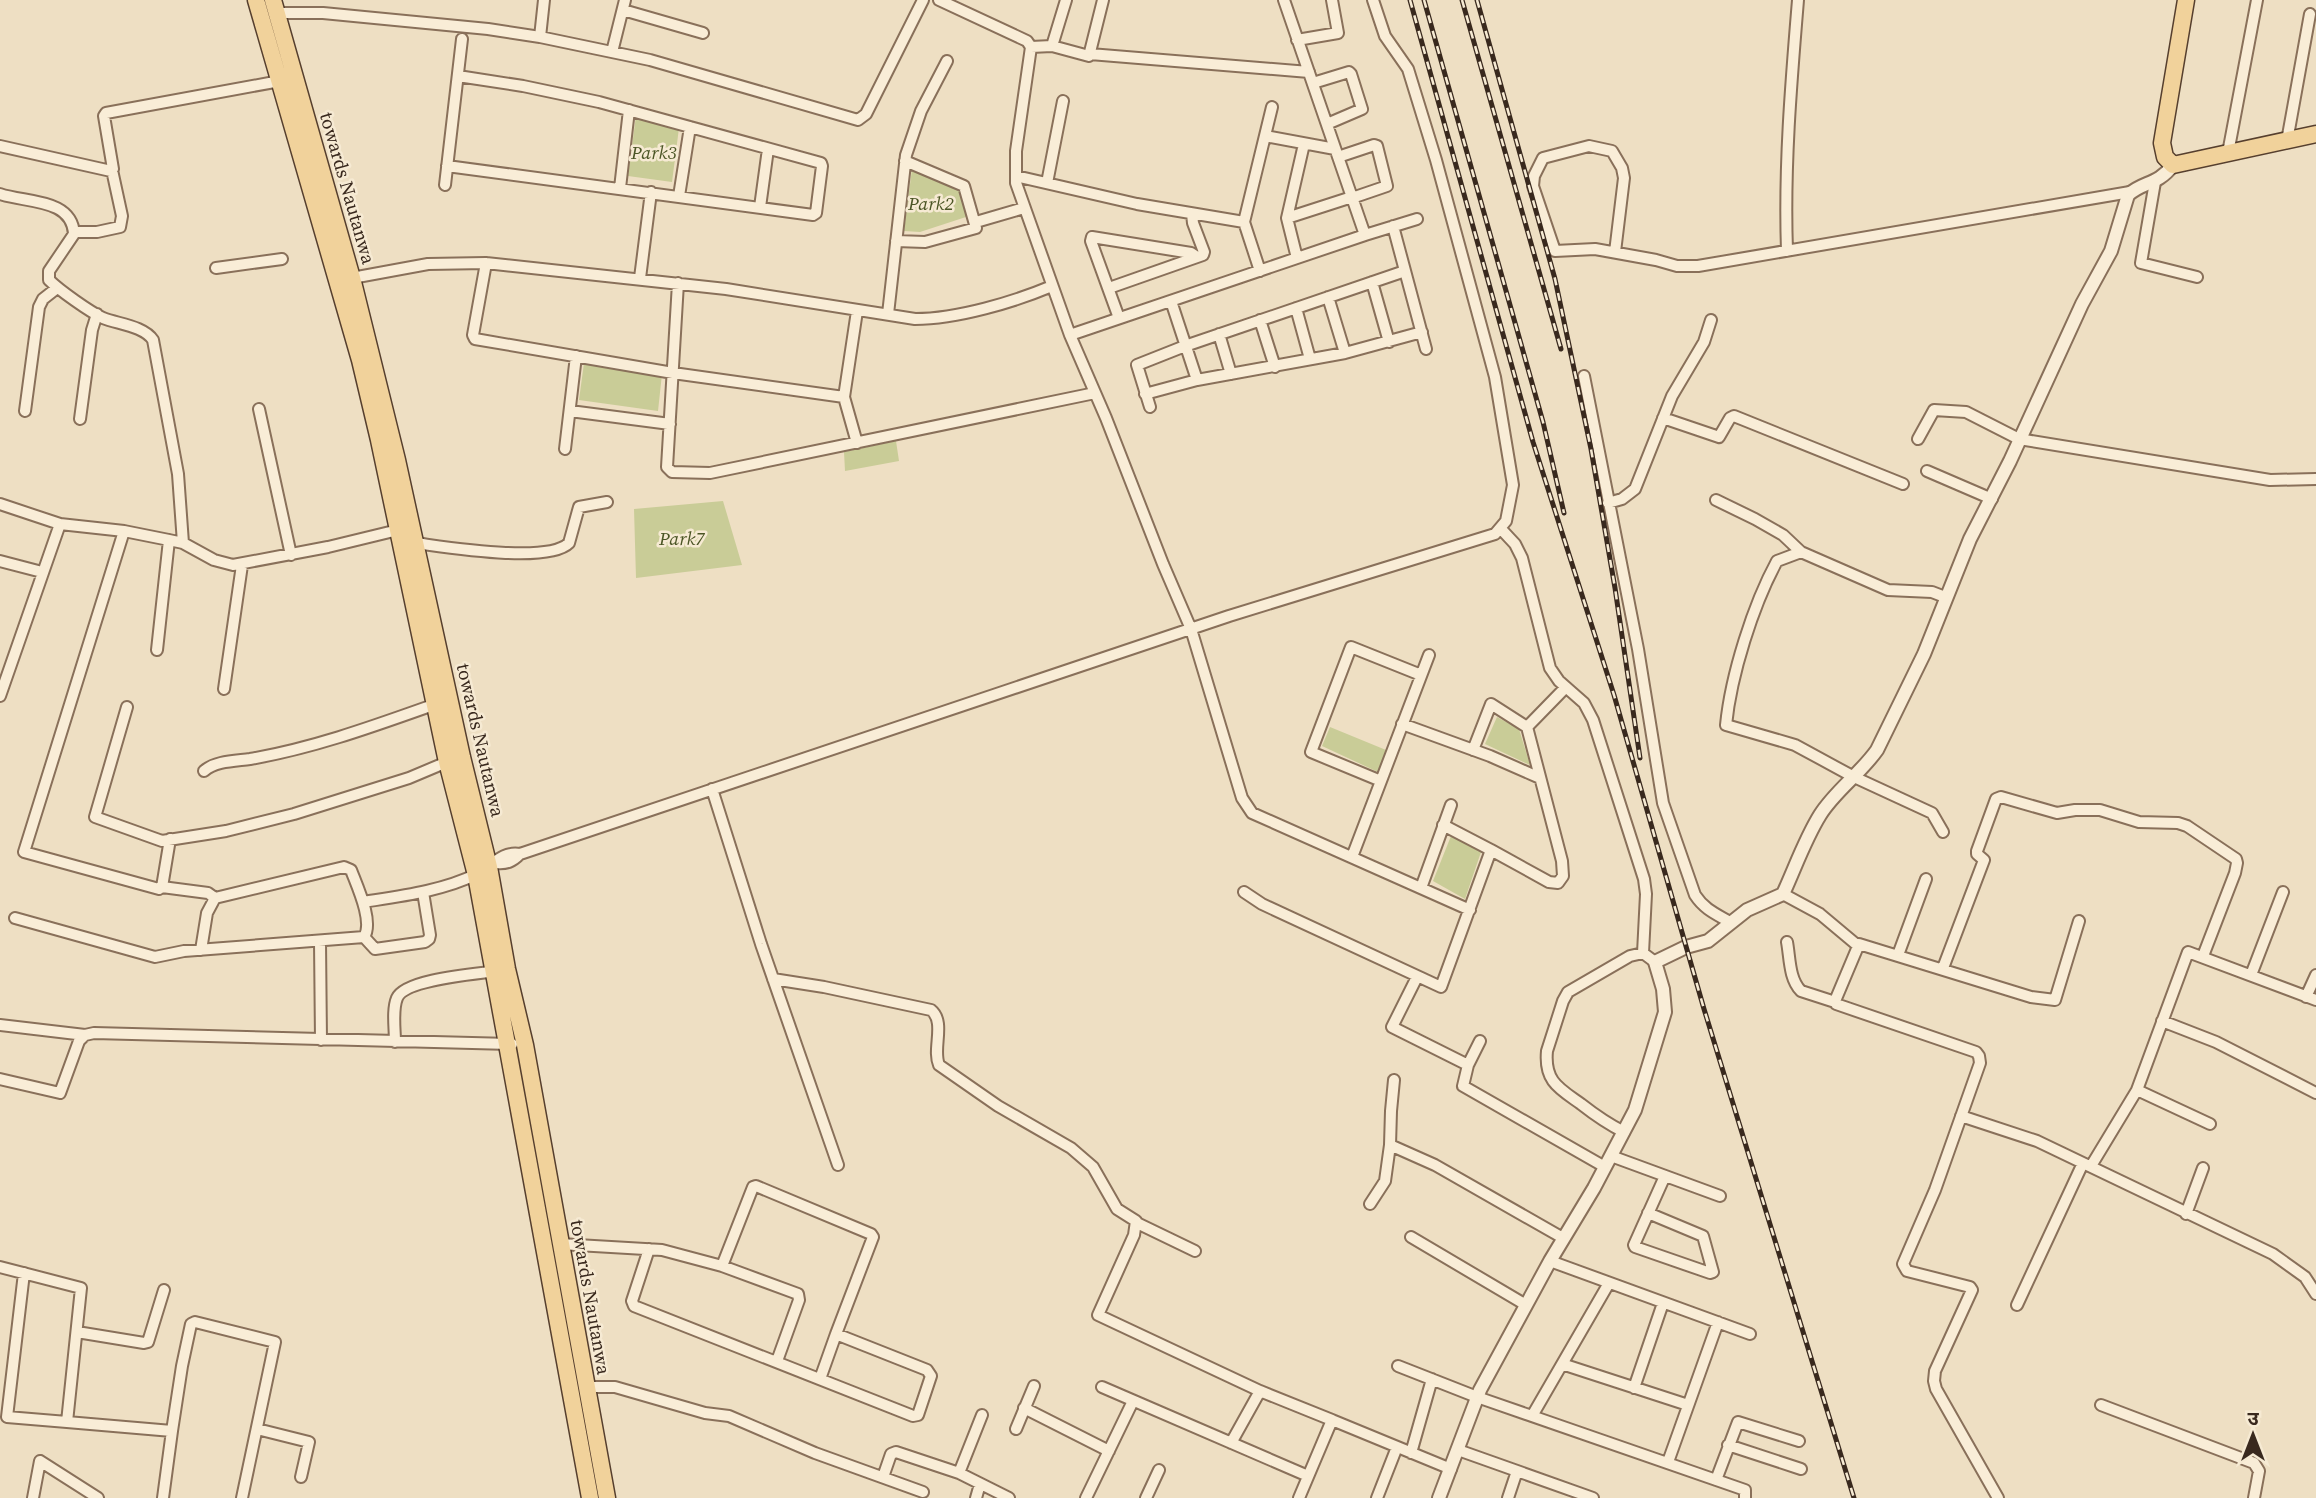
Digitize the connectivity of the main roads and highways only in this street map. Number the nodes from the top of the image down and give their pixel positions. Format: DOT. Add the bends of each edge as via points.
graph roads {
  1 [pos="256,0"];
  2 [pos="2186,0"];
  3 [pos="275,7"];
  4 [pos="2316,134"];
  5 [pos="487,868"];
  6 [pos="517,1044"];
  7 [pos="590,1498"];
  8 [pos="607,1498"];
  1 -- 5 [label="main road" via="360,360 447,762"];
  2 -- 4 [label="main road" via="2162,143 2165,157 2173,165"];
  3 -- 5 [label="main road, towards Nautanwa" via="352,278 397,460"];
  5 -- 6 [label="main road, towards Nautanwa" via="500,970"];
  6 -- 7 [label="main road"];
  6 -- 8 [label="main road, towards Nautanwa"];
}
